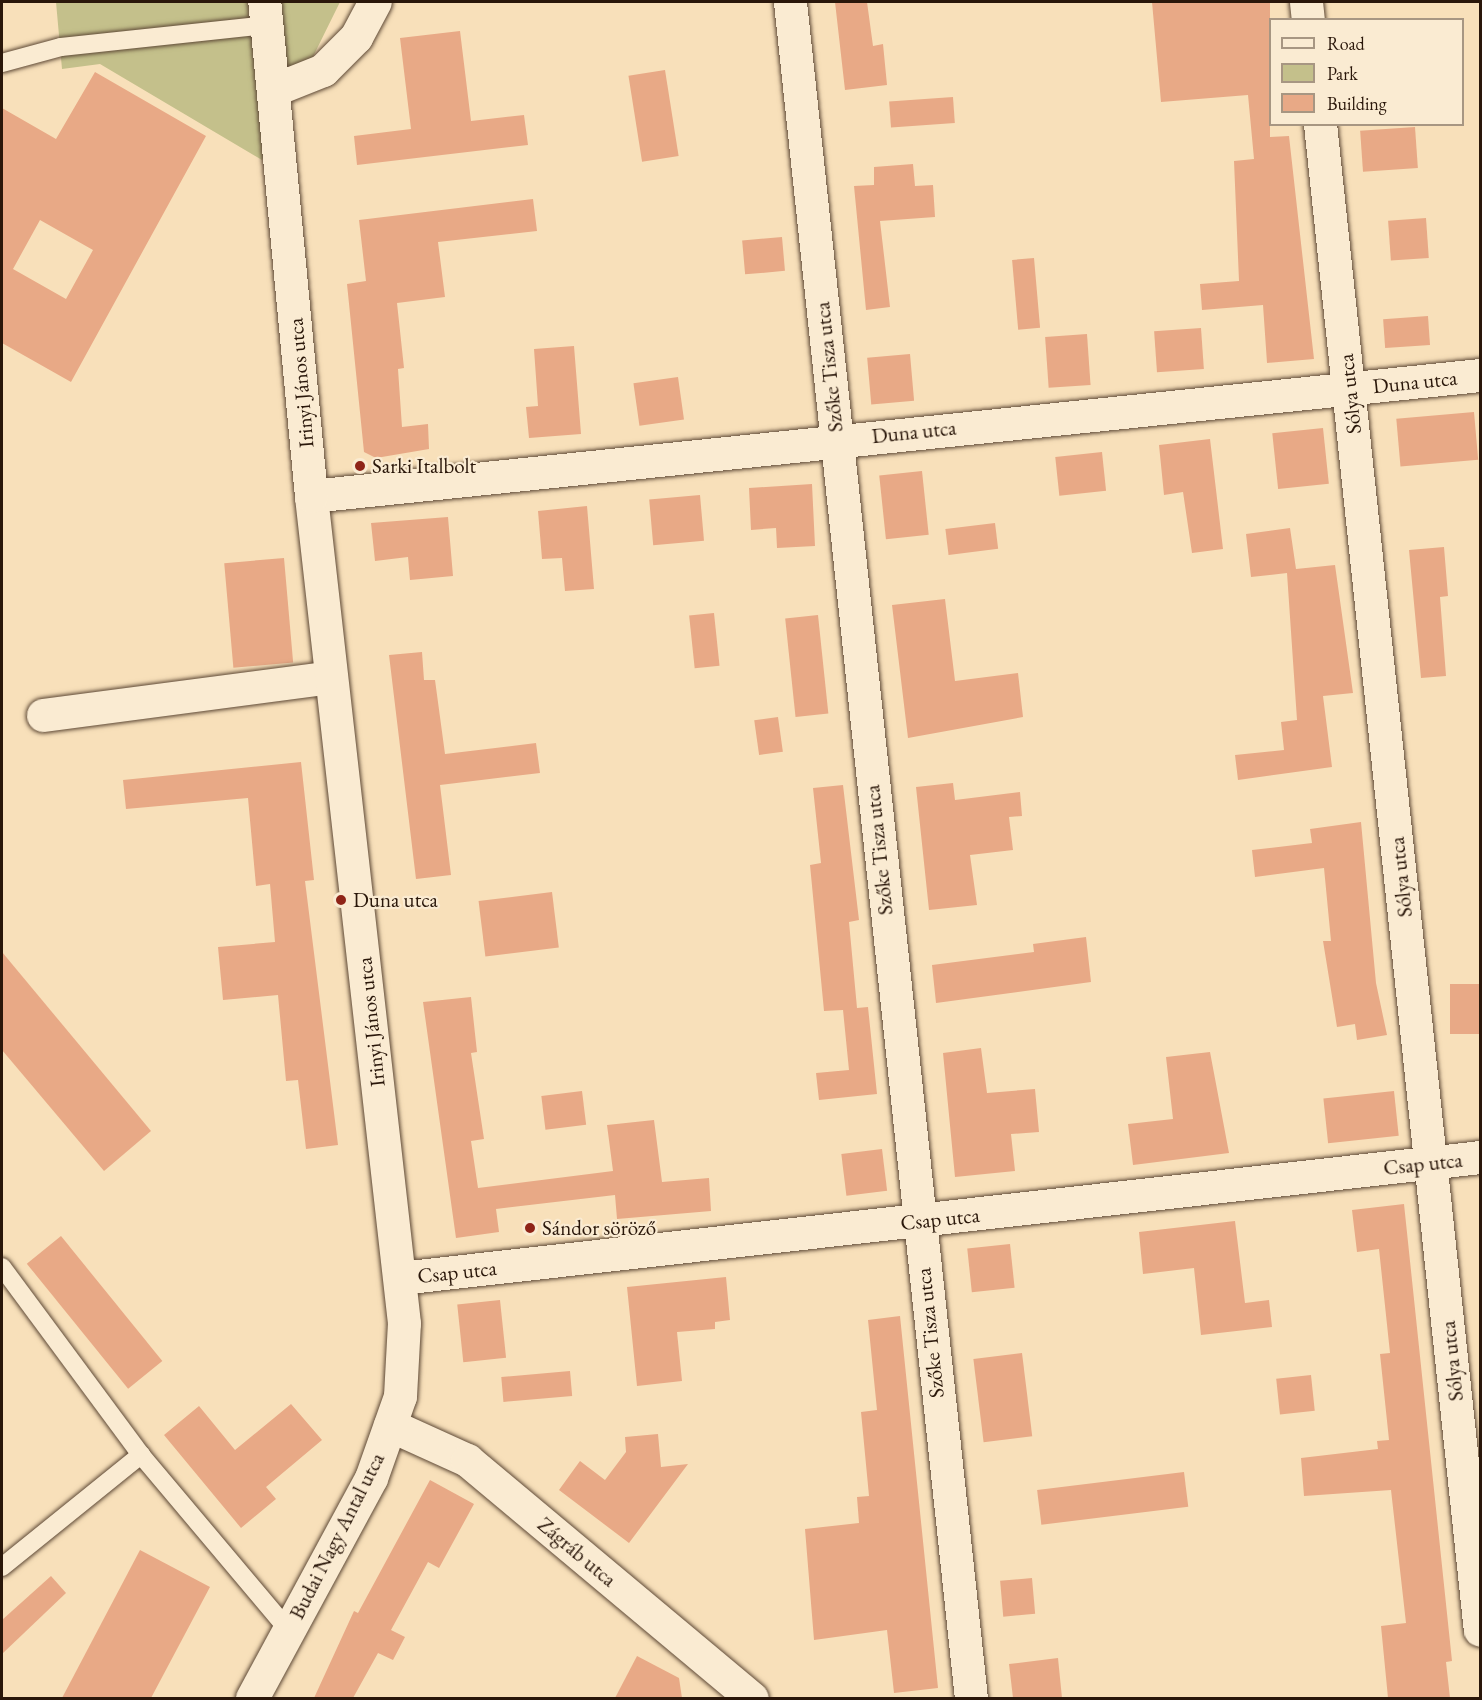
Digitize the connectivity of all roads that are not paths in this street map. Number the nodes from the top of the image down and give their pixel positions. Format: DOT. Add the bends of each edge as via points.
graph roads {
  1 [pos="375,2"];
  2 [pos="790,2"];
  3 [pos="1306,2"];
  4 [pos="265,13"];
  5 [pos="1308,18"];
  6 [pos="2,63"];
  7 [pos="272,80"];
  8 [pos="1320,126"];
  9 [pos="1480,375"];
  10 [pos="1349,390"];
  11 [pos="837,440"];
  12 [pos="311,496"];
  13 [pos="331,677"];
  14 [pos="43,715"];
  15 [pos="1480,1157"];
  16 [pos="1431,1163"];
  17 [pos="918,1221"];
  18 [pos="2,1267"];
  19 [pos="400,1278"];
  20 [pos="402,1367"];
  21 [pos="390,1425"];
  22 [pos="141,1455"];
  23 [pos="2,1567"];
  24 [pos="1480,1630"];
  25 [pos="289,1631"];
  26 [pos="719,1688"];
  27 [pos="252,1698"];
  28 [pos="752,1698"];
  29 [pos="971,1698"];
  1 -- 7 [label="street" via="356,38 323,70"];
  2 -- 11 [label="street, Szőke Tisza utca"];
  3 -- 5 [label="street"];
  4 -- 6 [label="lane" via="61,47"];
  4 -- 7 [label="street, Irinyi János utca"];
  7 -- 12 [label="street, Irinyi János utca"];
  8 -- 10 [label="street, Sólya utca"];
  9 -- 10 [label="street, Duna utca"];
  10 -- 11 [label="street, Duna utca"];
  10 -- 16 [label="street, Sólya utca"];
  11 -- 12 [label="street, Duna utca"];
  11 -- 17 [label="street, Szőke Tisza utca"];
  12 -- 13 [label="street, Irinyi János utca"];
  13 -- 14 [label="street"];
  13 -- 19 [label="street, Irinyi János utca"];
  15 -- 16 [label="street, Csap utca"];
  16 -- 17 [label="street, Csap utca"];
  16 -- 24 [label="street, Sólya utca"];
  17 -- 19 [label="street, Csap utca"];
  17 -- 29 [label="street, Szőke Tisza utca"];
  18 -- 22 [label="lane"];
  19 -- 20 [label="street, Irinyi János utca"];
  20 -- 21 [label="street, Budai Nagy Antal utca"];
  21 -- 25 [label="street, Budai Nagy Antal utca" via="371,1478"];
  21 -- 26 [label="street, Zágráb utca" via="467,1460"];
  22 -- 23 [label="lane"];
  22 -- 25 [label="lane"];
  25 -- 27 [label="street, Budai Nagy Antal utca"];
  26 -- 28 [label="street, Zágráb utca"];
}
